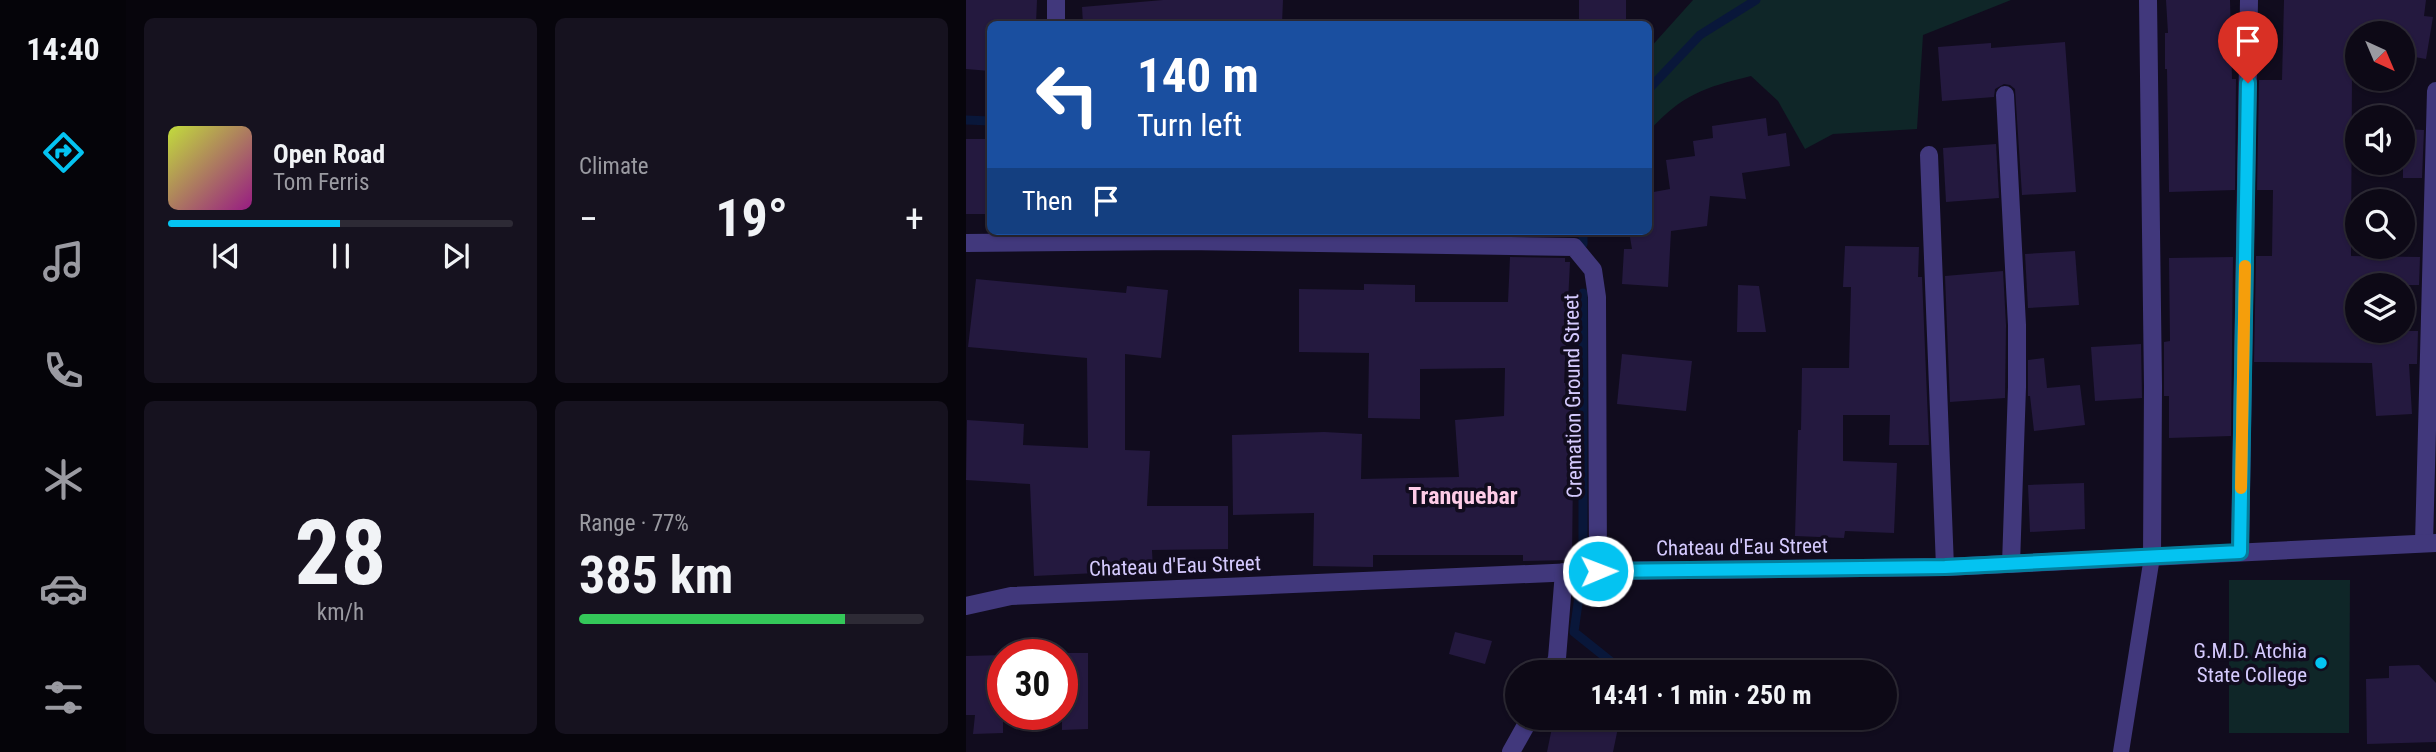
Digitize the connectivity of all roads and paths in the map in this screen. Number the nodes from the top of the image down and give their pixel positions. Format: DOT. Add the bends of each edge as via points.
graph roads {
  1 [pos="1056,0"];
  2 [pos="2148,0"];
  3 [pos="2249,0"];
  4 [pos="1056,21"];
  5 [pos="2436,91"];
  6 [pos="2005,95"];
  7 [pos="1929,155"];
  8 [pos="966,243"];
  9 [pos="2430,543"];
  10 [pos="2240,552"];
  11 [pos="2152,557"];
  12 [pos="2011,564"];
  13 [pos="1945,567"];
  14 [pos="1598,571"];
  15 [pos="1564,572"];
  16 [pos="966,606"];
  17 [pos="1556,660"];
  18 [pos="1523,730"];
  19 [pos="1511,752"];
  20 [pos="2121,752"];
  1 -- 4 [label="street"];
  2 -- 11 [label="street"];
  3 -- 10 [label="street"];
  5 -- 9 [label="street"];
  6 -- 12 [label="street" via="2017,325"];
  7 -- 13 [label="street"];
  8 -- 14 [label="street, Cremation Ground Street" via="1574,247 1592,270 1597,298"];
  9 -- 10 [label="street, Chateau d'Eau Street"];
  10 -- 11 [label="street, Chateau d'Eau Street"];
  11 -- 12 [label="street, Chateau d'Eau Street"];
  11 -- 20 [label="lane"];
  12 -- 13 [label="street, Chateau d'Eau Street"];
  13 -- 14 [label="street, Chateau d'Eau Street"];
  14 -- 15 [label="street, Chateau d'Eau Street"];
  15 -- 16 [label="street, Chateau d'Eau Street" via="1011,596"];
  15 -- 17 [label="street"];
  18 -- 19 [label="street"];
}
